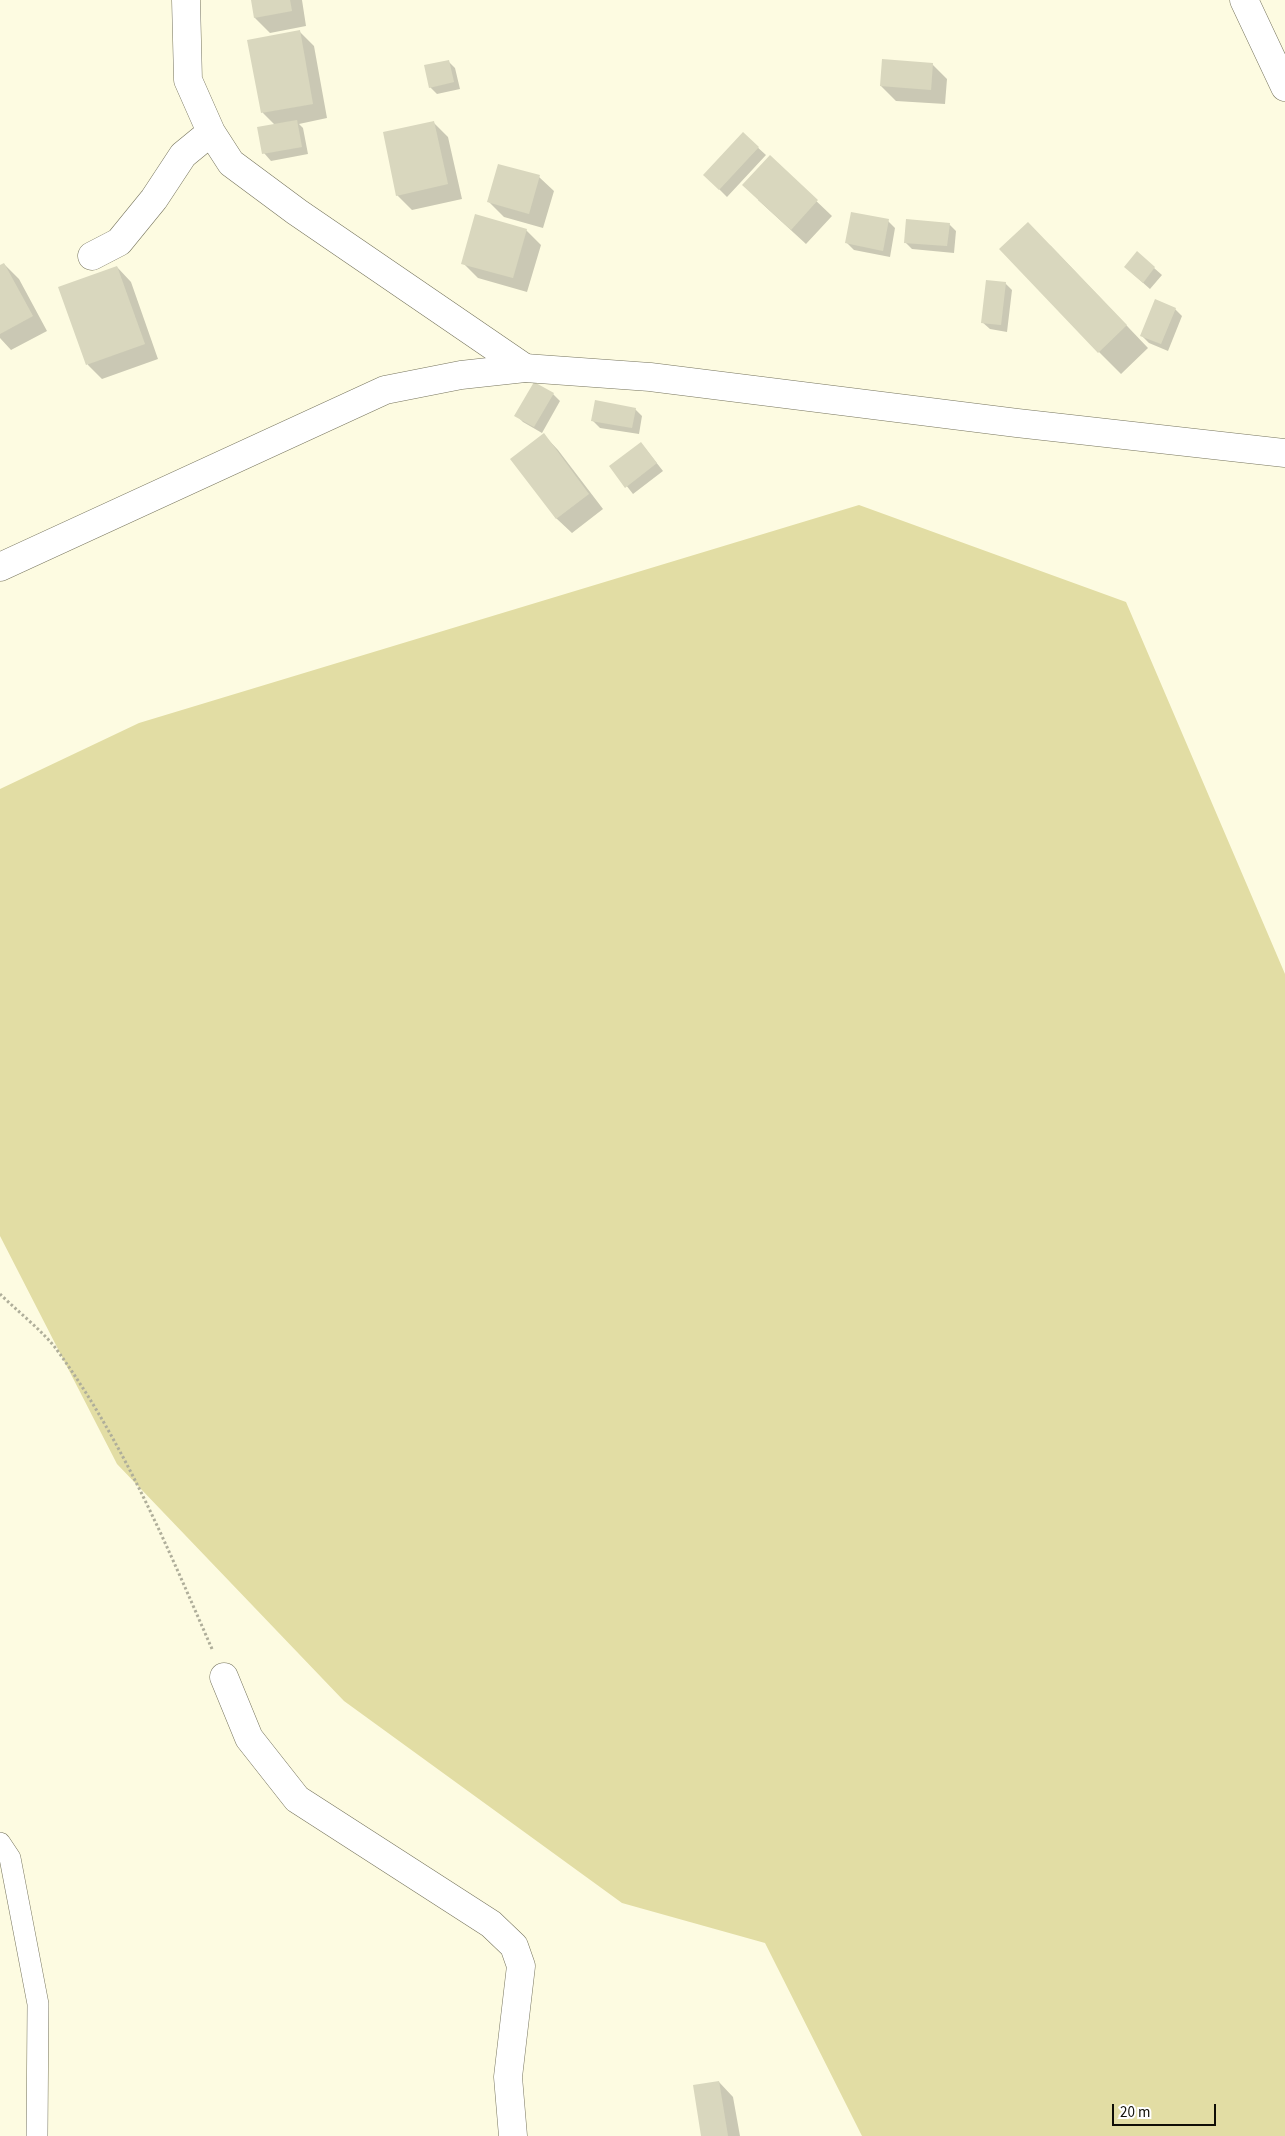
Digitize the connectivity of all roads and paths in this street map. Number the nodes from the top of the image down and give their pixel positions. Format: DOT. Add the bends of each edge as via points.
graph roads {
  1 [pos="186,0"];
  2 [pos="1244,0"];
  3 [pos="1285,87"];
  4 [pos="211,132"];
  5 [pos="92,256"];
  6 [pos="525,368"];
  7 [pos="1285,453"];
  8 [pos="0,567"];
  9 [pos="0,1294"];
  10 [pos="224,1677"];
  11 [pos="0,1843"];
  12 [pos="37,2136"];
  13 [pos="513,2136"];
  1 -- 4 [label="street" via="188,80"];
  2 -- 3 [label="street"];
  4 -- 5 [label="street" via="183,155 154,199 119,242"];
  4 -- 6 [label="street" via="231,163"];
  6 -- 7 [label="street" via="650,377"];
  6 -- 8 [label="street" via="461,375 385,390"];
  9 -- 10 [label="path" via="56,1348 106,1427 158,1525"];
  10 -- 13 [label="street" via="249,1738 297,1799 491,1924 514,1946 521,1966 508,2077"];
  11 -- 12 [label="lane" via="10,1858 38,2004"];
}
